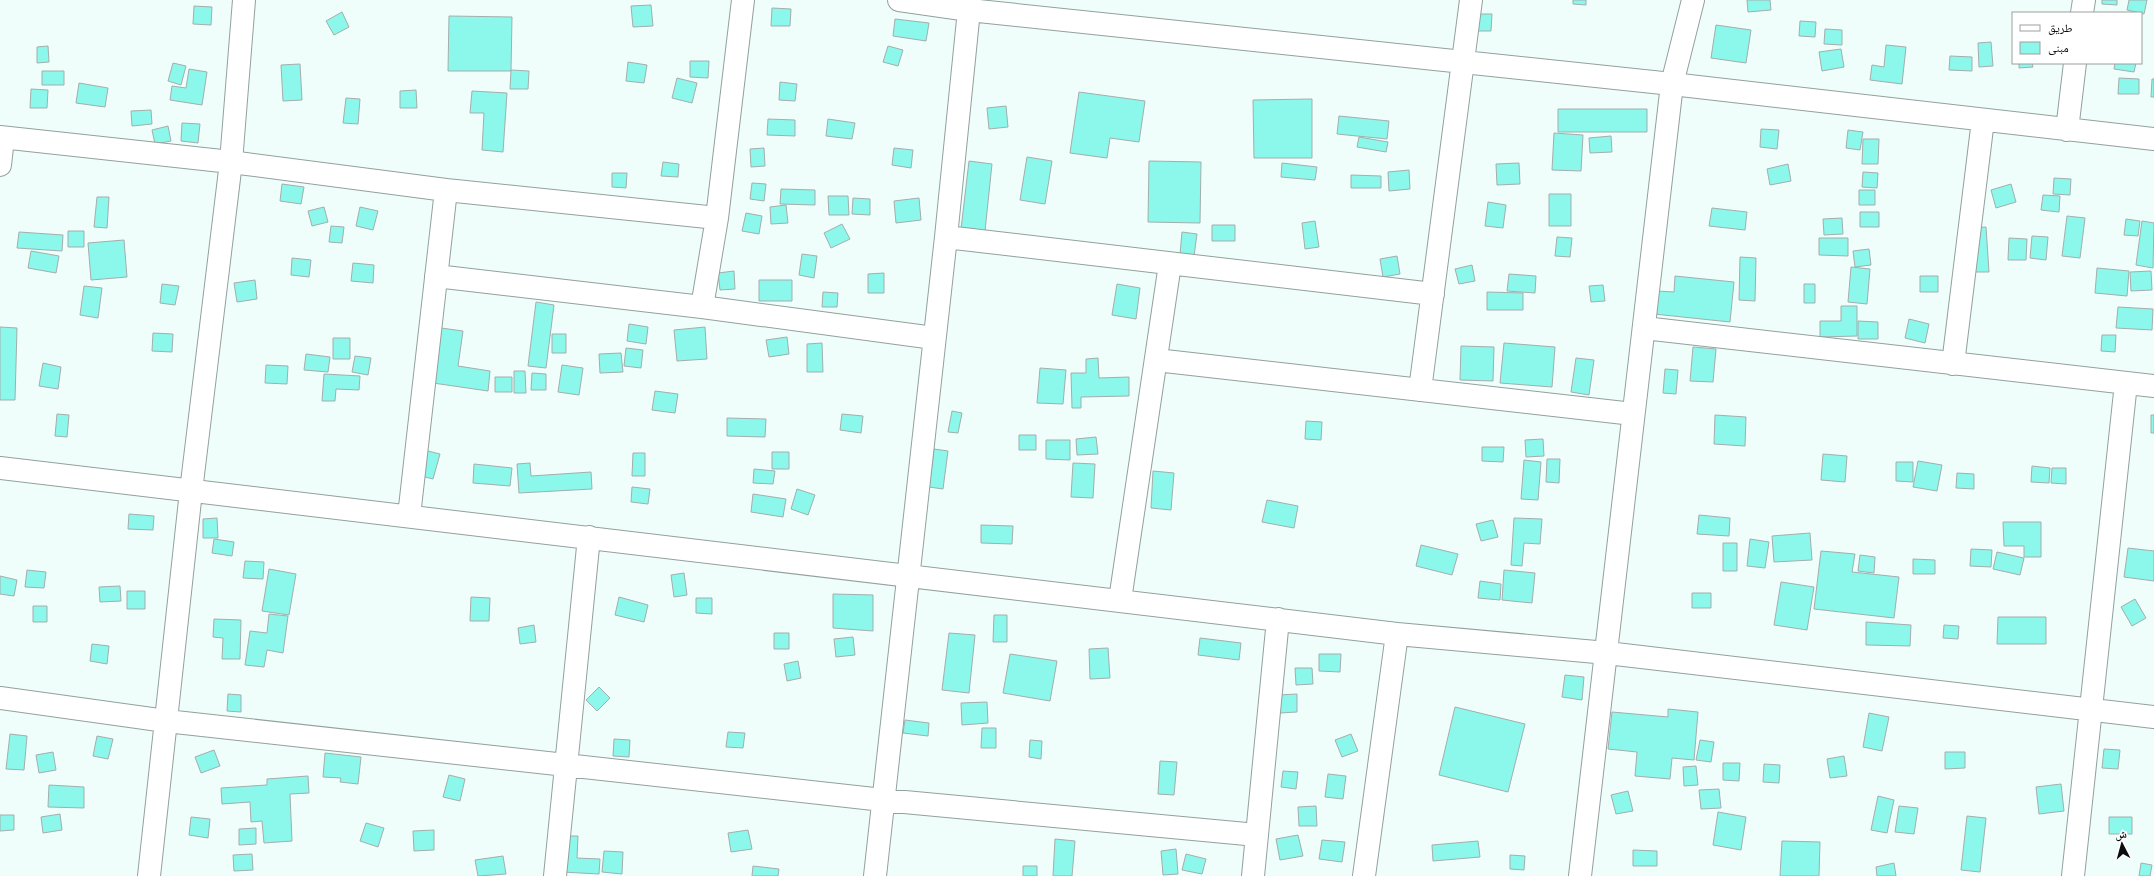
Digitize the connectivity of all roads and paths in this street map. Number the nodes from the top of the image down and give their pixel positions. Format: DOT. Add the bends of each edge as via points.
graph roads {
  1 [pos="244,0"];
  2 [pos="743,0"];
  3 [pos="899,0"];
  4 [pos="1471,0"];
  5 [pos="1693,0"];
  6 [pos="2084,0"];
  7 [pos="969,5"];
  8 [pos="2082,12"];
  9 [pos="1462,63"];
  10 [pos="2076,64"];
  11 [pos="1672,84"];
  12 [pos="1984,120"];
  13 [pos="2067,130"];
  14 [pos="1,137"];
  15 [pos="2154,139"];
  16 [pos="231,162"];
  17 [pos="0,165"];
  18 [pos="446,190"];
  19 [pos="717,218"];
  20 [pos="946,237"];
  21 [pos="1170,264"];
  22 [pos="436,276"];
  23 [pos="1433,294"];
  24 [pos="702,307"];
  25 [pos="1644,328"];
  26 [pos="934,338"];
  27 [pos="1156,360"];
  28 [pos="1953,364"];
  29 [pos="2126,383"];
  30 [pos="2154,386"];
  31 [pos="1420,390"];
  32 [pos="1633,414"];
  33 [pos="0,468"];
  34 [pos="192,491"];
  35 [pos="409,516"];
  36 [pos="589,538"];
  37 [pos="908,575"];
  38 [pos="1120,600"];
  39 [pos="1278,618"];
  40 [pos="1397,634"];
  41 [pos="1607,653"];
  42 [pos="0,698"];
  43 [pos="2090,710"];
  44 [pos="2154,717"];
  45 [pos="166,721"];
  46 [pos="566,765"];
  47 [pos="883,800"];
  48 [pos="1257,835"];
  49 [pos="149,876"];
  50 [pos="555,876"];
  51 [pos="874,876"];
  52 [pos="1253,876"];
  53 [pos="1364,876"];
  54 [pos="1580,876"];
  55 [pos="2073,876"];
  1 -- 16 [label="street"];
  2 -- 19 [label="street"];
  3 -- 7 [label="street"];
  4 -- 9 [label="street"];
  5 -- 11 [label="street"];
  6 -- 8 [label="street"];
  7 -- 9 [label="street"];
  7 -- 20 [label="street"];
  9 -- 11 [label="street"];
  9 -- 23 [label="street"];
  10 -- 13 [label="street"];
  11 -- 12 [label="street"];
  11 -- 25 [label="street"];
  12 -- 13 [label="street"];
  12 -- 28 [label="street"];
  13 -- 15 [label="street"];
  14 -- 16 [label="street"];
  14 -- 17 [label="street"];
  16 -- 18 [label="street"];
  16 -- 34 [label="street"];
  18 -- 19 [label="street"];
  18 -- 22 [label="street"];
  19 -- 24 [label="street"];
  20 -- 21 [label="street"];
  20 -- 26 [label="street"];
  21 -- 23 [label="street"];
  21 -- 27 [label="street"];
  22 -- 24 [label="street"];
  22 -- 35 [label="street"];
  23 -- 31 [label="street"];
  24 -- 26 [label="street"];
  25 -- 28 [label="street"];
  25 -- 32 [label="street"];
  26 -- 37 [label="street"];
  27 -- 31 [label="street"];
  27 -- 38 [label="street"];
  28 -- 29 [label="street"];
  29 -- 30 [label="street"];
  29 -- 43 [label="street"];
  31 -- 32 [label="street"];
  32 -- 41 [label="street"];
  33 -- 34 [label="street"];
  34 -- 35 [label="street"];
  34 -- 45 [label="street"];
  35 -- 36 [label="street"];
  36 -- 37 [label="street"];
  36 -- 46 [label="street"];
  37 -- 38 [label="street"];
  37 -- 47 [label="street"];
  38 -- 39 [label="street"];
  39 -- 40 [label="street"];
  39 -- 48 [label="street"];
  40 -- 41 [label="street"];
  40 -- 53 [label="street"];
  41 -- 43 [label="street"];
  41 -- 54 [label="street"];
  42 -- 45 [label="street"];
  43 -- 44 [label="street"];
  43 -- 55 [label="street"];
  45 -- 46 [label="street"];
  45 -- 49 [label="street"];
  46 -- 47 [label="street"];
  46 -- 50 [label="street"];
  47 -- 48 [label="street"];
  47 -- 51 [label="street"];
  48 -- 52 [label="street"];
}
